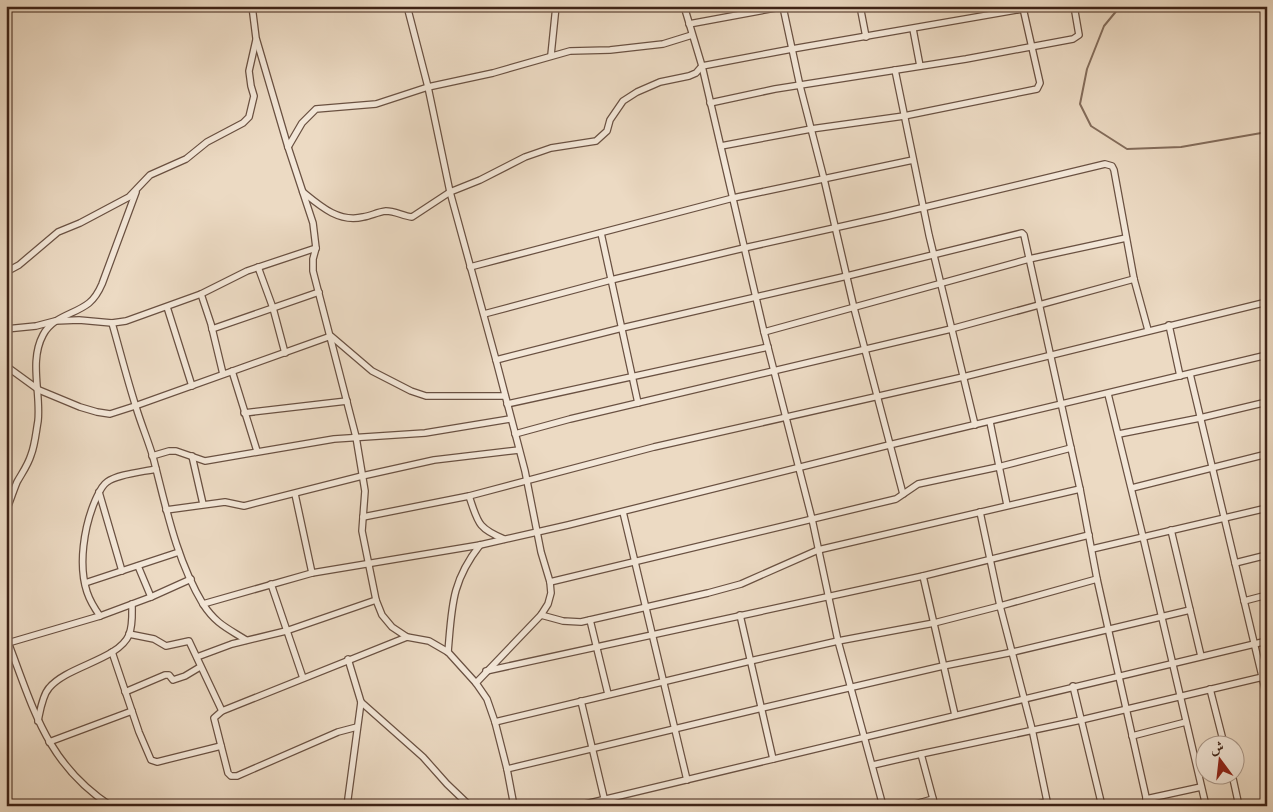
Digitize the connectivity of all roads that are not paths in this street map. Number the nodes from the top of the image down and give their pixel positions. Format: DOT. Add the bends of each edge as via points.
graph roads {
  1 [pos="252,6"];
  2 [pos="407,6"];
  3 [pos="556,6"];
  4 [pos="684,6"];
  5 [pos="785,6"];
  6 [pos="860,6"];
  7 [pos="1040,6"];
  8 [pos="1074,6"];
  9 [pos="1023,8"];
  10 [pos="688,24"];
  11 [pos="913,29"];
  12 [pos="692,34"];
  13 [pos="866,37"];
  14 [pos="256,38"];
  15 [pos="1031,46"];
  16 [pos="792,49"];
  17 [pos="551,55"];
  18 [pos="702,66"];
  19 [pos="920,66"];
  20 [pos="895,70"];
  21 [pos="800,86"];
  22 [pos="428,87"];
  23 [pos="710,103"];
  24 [pos="904,116"];
  25 [pos="811,129"];
  26 [pos="721,146"];
  27 [pos="288,147"];
  28 [pos="913,160"];
  29 [pos="824,179"];
  30 [pos="136,190"];
  31 [pos="303,192"];
  32 [pos="450,192"];
  33 [pos="733,198"];
  34 [pos="923,208"];
  35 [pos="836,227"];
  36 [pos="601,233"];
  37 [pos="1126,238"];
  38 [pos="316,248"];
  39 [pos="744,248"];
  40 [pos="934,255"];
  41 [pos="1029,259"];
  42 [pos="258,267"];
  43 [pos="470,267"];
  44 [pos="6,272"];
  45 [pos="847,276"];
  46 [pos="1134,279"];
  47 [pos="611,280"];
  48 [pos="940,283"];
  49 [pos="319,292"];
  50 [pos="201,294"];
  51 [pos="756,297"];
  52 [pos="1267,302"];
  53 [pos="1040,305"];
  54 [pos="167,307"];
  55 [pos="272,308"];
  56 [pos="854,308"];
  57 [pos="484,314"];
  58 [pos="56,321"];
  59 [pos="112,323"];
  60 [pos="1168,325"];
  61 [pos="622,328"];
  62 [pos="6,329"];
  63 [pos="212,329"];
  64 [pos="951,329"];
  65 [pos="1148,330"];
  66 [pos="764,332"];
  67 [pos="331,336"];
  68 [pos="768,347"];
  69 [pos="864,349"];
  70 [pos="285,353"];
  71 [pos="1267,355"];
  72 [pos="1051,356"];
  73 [pos="496,360"];
  74 [pos="6,366"];
  75 [pos="232,371"];
  76 [pos="774,371"];
  77 [pos="223,374"];
  78 [pos="1190,374"];
  79 [pos="632,376"];
  80 [pos="1180,376"];
  81 [pos="963,377"];
  82 [pos="192,386"];
  83 [pos="38,390"];
  84 [pos="1108,394"];
  85 [pos="505,396"];
  86 [pos="877,396"];
  87 [pos="347,401"];
  88 [pos="1267,402"];
  89 [pos="638,403"];
  90 [pos="507,404"];
  91 [pos="136,406"];
  92 [pos="1062,406"];
  93 [pos="244,412"];
  94 [pos="785,418"];
  95 [pos="1200,418"];
  96 [pos="510,419"];
  97 [pos="990,422"];
  98 [pos="975,425"];
  99 [pos="515,434"];
  100 [pos="1118,434"];
  101 [pos="356,437"];
  102 [pos="890,445"];
  103 [pos="1071,448"];
  104 [pos="519,450"];
  105 [pos="257,451"];
  106 [pos="1267,454"];
  107 [pos="152,456"];
  108 [pos="192,456"];
  109 [pos="998,467"];
  110 [pos="156,469"];
  111 [pos="798,469"];
  112 [pos="1212,469"];
  113 [pos="362,476"];
  114 [pos="527,480"];
  115 [pos="1132,488"];
  116 [pos="1080,489"];
  117 [pos="99,492"];
  118 [pos="295,494"];
  119 [pos="903,494"];
  120 [pos="469,496"];
  121 [pos="203,504"];
  122 [pos="1007,505"];
  123 [pos="1267,508"];
  124 [pos="166,510"];
  125 [pos="6,511"];
  126 [pos="622,512"];
  127 [pos="980,512"];
  128 [pos="363,517"];
  129 [pos="1224,518"];
  130 [pos="812,519"];
  131 [pos="1171,530"];
  132 [pos="537,532"];
  133 [pos="1090,535"];
  134 [pos="1143,537"];
  135 [pos="504,539"];
  136 [pos="480,545"];
  137 [pos="1092,549"];
  138 [pos="818,550"];
  139 [pos="179,552"];
  140 [pos="1267,555"];
  141 [pos="991,560"];
  142 [pos="368,563"];
  143 [pos="635,563"];
  144 [pos="1235,563"];
  145 [pos="138,566"];
  146 [pos="122,571"];
  147 [pos="312,573"];
  148 [pos="923,576"];
  149 [pos="191,579"];
  150 [pos="1097,579"];
  151 [pos="550,582"];
  152 [pos="85,583"];
  153 [pos="271,584"];
  154 [pos="828,596"];
  155 [pos="1267,596"];
  156 [pos="151,597"];
  157 [pos="376,600"];
  158 [pos="1244,601"];
  159 [pos="132,604"];
  160 [pos="204,604"];
  161 [pos="1000,606"];
  162 [pos="646,607"];
  163 [pos="1190,610"];
  164 [pos="541,615"];
  165 [pos="740,615"];
  166 [pos="100,616"];
  167 [pos="1162,616"];
  168 [pos="590,620"];
  169 [pos="934,623"];
  170 [pos="1109,630"];
  171 [pos="286,632"];
  172 [pos="129,634"];
  173 [pos="653,635"];
  174 [pos="406,637"];
  175 [pos="7,640"];
  176 [pos="246,640"];
  177 [pos="838,641"];
  178 [pos="1267,641"];
  179 [pos="1254,644"];
  180 [pos="597,647"];
  181 [pos="112,652"];
  182 [pos="448,652"];
  183 [pos="1013,652"];
  184 [pos="197,656"];
  185 [pos="1201,656"];
  186 [pos="348,660"];
  187 [pos="750,661"];
  188 [pos="1172,663"];
  189 [pos="943,666"];
  190 [pos="200,667"];
  191 [pos="486,671"];
  192 [pos="1119,675"];
  193 [pos="1264,676"];
  194 [pos="302,678"];
  195 [pos="664,681"];
  196 [pos="476,683"];
  197 [pos="1074,686"];
  198 [pos="851,688"];
  199 [pos="1210,689"];
  200 [pos="125,692"];
  201 [pos="608,694"];
  202 [pos="1180,696"];
  203 [pos="1267,696"];
  204 [pos="1024,698"];
  205 [pos="581,701"];
  206 [pos="361,702"];
  207 [pos="762,708"];
  208 [pos="1126,709"];
  209 [pos="132,710"];
  210 [pos="222,711"];
  211 [pos="955,714"];
  212 [pos="1081,720"];
  213 [pos="38,721"];
  214 [pos="496,722"];
  215 [pos="1186,722"];
  216 [pos="357,727"];
  217 [pos="1032,729"];
  218 [pos="675,730"];
  219 [pos="1221,734"];
  220 [pos="864,736"];
  221 [pos="1132,736"];
  222 [pos="49,742"];
  223 [pos="221,746"];
  224 [pos="593,748"];
  225 [pos="921,754"];
  226 [pos="773,759"];
  227 [pos="873,765"];
  228 [pos="508,769"];
  229 [pos="687,780"];
  230 [pos="1234,784"];
  231 [pos="1201,787"];
  232 [pos="606,802"];
  233 [pos="934,803"];
  234 [pos="1147,803"];
  235 [pos="1048,804"];
  236 [pos="111,806"];
  237 [pos="347,806"];
  238 [pos="470,806"];
  239 [pos="514,806"];
  240 [pos="577,806"];
  241 [pos="883,806"];
  242 [pos="908,806"];
  243 [pos="1030,806"];
  244 [pos="1102,806"];
  245 [pos="1206,806"];
  246 [pos="1239,806"];
  1 -- 14 [label="street"];
  2 -- 22 [label="street"];
  3 -- 17 [label="street"];
  4 -- 10 [label="street"];
  5 -- 10 [label="street"];
  5 -- 16 [label="street"];
  6 -- 13 [label="street"];
  7 -- 9 [label="street"];
  8 -- 15 [label="street" via="1079,31 1077,37"];
  9 -- 11 [label="street"];
  9 -- 15 [label="street"];
  10 -- 12 [label="street"];
  11 -- 13 [label="street"];
  11 -- 19 [label="street"];
  12 -- 17 [label="street" via="663,44"];
  12 -- 18 [label="street"];
  13 -- 16 [label="street"];
  14 -- 27 [label="street"];
  14 -- 30 [label="street" via="249,72 254,96 249,117 186,159 150,175"];
  15 -- 19 [label="street"];
  15 -- 24 [label="street" via="1040,83 1037,89"];
  16 -- 18 [label="street"];
  16 -- 21 [label="street"];
  17 -- 22 [label="street"];
  18 -- 23 [label="street"];
  18 -- 32 [label="street" via="689,76 660,82 623,101 610,120 607,131 596,141 551,148 525,157"];
  19 -- 20 [label="street"];
  20 -- 21 [label="street"];
  20 -- 24 [label="street"];
  21 -- 23 [label="street"];
  21 -- 25 [label="street"];
  22 -- 27 [label="street" via="376,104 316,110 307,116"];
  22 -- 32 [label="street"];
  23 -- 26 [label="street"];
  24 -- 25 [label="street"];
  24 -- 28 [label="street"];
  25 -- 26 [label="street"];
  25 -- 29 [label="street"];
  26 -- 33 [label="street"];
  27 -- 31 [label="street"];
  28 -- 29 [label="street"];
  28 -- 34 [label="street"];
  29 -- 33 [label="street"];
  29 -- 35 [label="street"];
  30 -- 44 [label="street" via="129,197 58,232"];
  30 -- 58 [label="street" via="96,295"];
  31 -- 32 [label="street" via="331,213 348,218 362,218 384,211 412,216"];
  31 -- 38 [label="street" via="313,223"];
  32 -- 43 [label="street"];
  33 -- 36 [label="street"];
  33 -- 39 [label="street"];
  34 -- 35 [label="street"];
  34 -- 37 [label="street" via="1105,164 1114,170"];
  34 -- 40 [label="street"];
  35 -- 39 [label="street"];
  35 -- 45 [label="street"];
  36 -- 43 [label="street"];
  36 -- 47 [label="street"];
  37 -- 41 [label="street"];
  37 -- 46 [label="street"];
  38 -- 42 [label="street"];
  38 -- 49 [label="street" via="313,271"];
  39 -- 47 [label="street"];
  39 -- 51 [label="street"];
  40 -- 41 [label="street" via="1019,233 1024,235"];
  40 -- 45 [label="street"];
  40 -- 48 [label="street"];
  41 -- 48 [label="street"];
  41 -- 53 [label="street"];
  42 -- 50 [label="street"];
  42 -- 55 [label="street"];
  43 -- 57 [label="street"];
  45 -- 51 [label="street"];
  45 -- 56 [label="street"];
  46 -- 53 [label="street"];
  46 -- 65 [label="street"];
  47 -- 57 [label="street"];
  47 -- 61 [label="street"];
  48 -- 56 [label="street"];
  48 -- 64 [label="street"];
  49 -- 55 [label="street"];
  49 -- 67 [label="street"];
  50 -- 54 [label="street"];
  50 -- 63 [label="street"];
  51 -- 61 [label="street"];
  51 -- 66 [label="street"];
  52 -- 60 [label="street"];
  53 -- 64 [label="street"];
  53 -- 72 [label="street"];
  54 -- 59 [label="street"];
  54 -- 82 [label="street"];
  55 -- 63 [label="street"];
  55 -- 70 [label="street"];
  56 -- 66 [label="street"];
  56 -- 69 [label="street"];
  57 -- 73 [label="street"];
  58 -- 59 [label="street"];
  58 -- 62 [label="street"];
  58 -- 83 [label="street" via="44,332 37,349"];
  59 -- 91 [label="street"];
  60 -- 65 [label="street"];
  60 -- 80 [label="street"];
  61 -- 73 [label="street"];
  61 -- 79 [label="street"];
  63 -- 77 [label="street"];
  64 -- 69 [label="street"];
  64 -- 81 [label="street"];
  65 -- 72 [label="street"];
  66 -- 68 [label="street"];
  67 -- 70 [label="street"];
  67 -- 85 [label="street" via="372,371 411,392 426,396"];
  67 -- 87 [label="street"];
  68 -- 76 [label="street"];
  68 -- 79 [label="street"];
  69 -- 76 [label="street"];
  69 -- 86 [label="street"];
  70 -- 75 [label="street"];
  71 -- 78 [label="street"];
  72 -- 81 [label="street"];
  72 -- 92 [label="street"];
  73 -- 85 [label="street"];
  74 -- 83 [label="street"];
  75 -- 77 [label="street"];
  75 -- 93 [label="street"];
  76 -- 89 [label="street"];
  76 -- 94 [label="street"];
  77 -- 82 [label="street"];
  78 -- 80 [label="street"];
  78 -- 95 [label="street"];
  79 -- 89 [label="street"];
  79 -- 90 [label="street"];
  80 -- 84 [label="street"];
  81 -- 86 [label="street"];
  81 -- 98 [label="street"];
  82 -- 91 [label="street"];
  83 -- 91 [label="street" via="97,412 110,414"];
  83 -- 125 [label="street" via="38,421 32,454"];
  84 -- 92 [label="street"];
  84 -- 100 [label="street"];
  85 -- 90 [label="street"];
  86 -- 94 [label="street"];
  86 -- 102 [label="street"];
  87 -- 93 [label="street"];
  87 -- 101 [label="street"];
  88 -- 95 [label="street"];
  89 -- 99 [label="street"];
  90 -- 96 [label="street"];
  91 -- 107 [label="street"];
  92 -- 97 [label="street"];
  92 -- 103 [label="street"];
  93 -- 105 [label="street"];
  94 -- 111 [label="street"];
  94 -- 114 [label="street"];
  95 -- 100 [label="street"];
  95 -- 112 [label="street"];
  96 -- 99 [label="street"];
  96 -- 101 [label="street" via="425,433"];
  97 -- 98 [label="street"];
  97 -- 109 [label="street"];
  98 -- 102 [label="street"];
  99 -- 104 [label="street"];
  100 -- 115 [label="street"];
  101 -- 105 [label="street"];
  101 -- 113 [label="street"];
  102 -- 111 [label="street"];
  102 -- 119 [label="street"];
  103 -- 109 [label="street"];
  103 -- 116 [label="street"];
  104 -- 113 [label="street" via="434,460"];
  104 -- 114 [label="street"];
  105 -- 108 [label="street" via="205,460"];
  106 -- 112 [label="street"];
  107 -- 108 [label="street" via="176,451"];
  107 -- 110 [label="street"];
  108 -- 121 [label="street"];
  109 -- 119 [label="street" via="918,484"];
  109 -- 122 [label="street"];
  110 -- 117 [label="street" via="114,478"];
  110 -- 124 [label="street"];
  111 -- 126 [label="street"];
  111 -- 130 [label="street"];
  112 -- 115 [label="street"];
  112 -- 129 [label="street"];
  113 -- 118 [label="street"];
  113 -- 128 [label="street" via="365,490"];
  114 -- 120 [label="street"];
  114 -- 132 [label="street"];
  115 -- 134 [label="street"];
  116 -- 122 [label="street"];
  116 -- 133 [label="street"];
  117 -- 146 [label="street"];
  117 -- 152 [label="street" via="85,532"];
  118 -- 121 [label="street" via="244,506 225,502"];
  118 -- 147 [label="street"];
  119 -- 130 [label="street" via="896,499"];
  120 -- 128 [label="street"];
  120 -- 135 [label="street" via="486,532"];
  121 -- 124 [label="street"];
  122 -- 127 [label="street"];
  123 -- 129 [label="street"];
  124 -- 139 [label="street"];
  126 -- 132 [label="street"];
  126 -- 143 [label="street"];
  127 -- 138 [label="street"];
  127 -- 141 [label="street"];
  128 -- 142 [label="street" via="362,531"];
  129 -- 131 [label="street"];
  129 -- 144 [label="street"];
  130 -- 138 [label="street"];
  130 -- 143 [label="street"];
  131 -- 134 [label="street"];
  131 -- 163 [label="street"];
  132 -- 135 [label="street"];
  132 -- 151 [label="street"];
  133 -- 137 [label="street"];
  133 -- 141 [label="street"];
  134 -- 137 [label="street"];
  134 -- 167 [label="street"];
  135 -- 136 [label="street"];
  136 -- 142 [label="street"];
  136 -- 182 [label="street" via="456,586"];
  137 -- 150 [label="street"];
  138 -- 154 [label="street"];
  138 -- 162 [label="street" via="741,584"];
  139 -- 145 [label="street"];
  139 -- 149 [label="street"];
  140 -- 144 [label="street"];
  141 -- 148 [label="street"];
  141 -- 161 [label="street"];
  142 -- 147 [label="street"];
  142 -- 157 [label="street"];
  143 -- 151 [label="street"];
  143 -- 162 [label="street"];
  144 -- 158 [label="street"];
  145 -- 146 [label="street"];
  145 -- 156 [label="street"];
  146 -- 152 [label="street"];
  147 -- 153 [label="street"];
  148 -- 154 [label="street"];
  148 -- 169 [label="street"];
  149 -- 156 [label="street"];
  149 -- 160 [label="street"];
  150 -- 161 [label="street"];
  150 -- 170 [label="street"];
  151 -- 164 [label="street" via="551,593"];
  152 -- 166 [label="street"];
  153 -- 160 [label="street"];
  153 -- 171 [label="street"];
  154 -- 165 [label="street"];
  154 -- 177 [label="street"];
  155 -- 158 [label="street"];
  156 -- 159 [label="street"];
  157 -- 171 [label="street"];
  157 -- 174 [label="street" via="382,615"];
  158 -- 179 [label="street"];
  159 -- 166 [label="street"];
  159 -- 172 [label="street"];
  160 -- 176 [label="street" via="216,621"];
  161 -- 169 [label="street"];
  161 -- 183 [label="street"];
  162 -- 168 [label="street"];
  162 -- 173 [label="street"];
  163 -- 167 [label="street"];
  163 -- 185 [label="street"];
  164 -- 168 [label="street" via="563,621"];
  164 -- 191 [label="street"];
  165 -- 173 [label="street"];
  165 -- 187 [label="street"];
  166 -- 175 [label="street"];
  167 -- 170 [label="street"];
  167 -- 188 [label="street"];
  168 -- 180 [label="street"];
  169 -- 177 [label="street"];
  169 -- 189 [label="street"];
  170 -- 183 [label="street"];
  170 -- 192 [label="street"];
  171 -- 176 [label="street"];
  171 -- 194 [label="street"];
  172 -- 181 [label="street"];
  172 -- 184 [label="street" via="166,646 189,641"];
  173 -- 180 [label="street"];
  173 -- 195 [label="street"];
  174 -- 182 [label="street" via="429,640"];
  174 -- 186 [label="street"];
  175 -- 213 [label="street"];
  176 -- 184 [label="street"];
  177 -- 187 [label="street"];
  177 -- 198 [label="street"];
  178 -- 179 [label="street"];
  179 -- 185 [label="street"];
  179 -- 193 [label="street"];
  180 -- 191 [label="street"];
  180 -- 201 [label="street"];
  181 -- 200 [label="street"];
  181 -- 213 [label="street" via="56,681 47,690"];
  182 -- 196 [label="street"];
  183 -- 189 [label="street"];
  183 -- 204 [label="street"];
  184 -- 190 [label="street"];
  185 -- 188 [label="street"];
  186 -- 194 [label="street"];
  186 -- 206 [label="street"];
  187 -- 195 [label="street"];
  187 -- 207 [label="street"];
  188 -- 192 [label="street"];
  188 -- 202 [label="street"];
  189 -- 198 [label="street"];
  189 -- 211 [label="street"];
  190 -- 200 [label="street" via="181,678 173,680 165,675"];
  190 -- 210 [label="street"];
  191 -- 196 [label="street"];
  192 -- 197 [label="street"];
  192 -- 208 [label="street"];
  193 -- 199 [label="street"];
  193 -- 203 [label="street"];
  194 -- 210 [label="street"];
  195 -- 201 [label="street"];
  195 -- 218 [label="street"];
  196 -- 214 [label="street"];
  197 -- 204 [label="street"];
  197 -- 212 [label="street"];
  198 -- 207 [label="street"];
  198 -- 220 [label="street"];
  199 -- 202 [label="street"];
  199 -- 219 [label="street"];
  200 -- 209 [label="street"];
  201 -- 205 [label="street"];
  202 -- 208 [label="street"];
  202 -- 215 [label="street"];
  204 -- 211 [label="street"];
  204 -- 217 [label="street"];
  205 -- 214 [label="street"];
  205 -- 224 [label="street"];
  206 -- 216 [label="street"];
  206 -- 238 [label="street" via="424,756"];
  207 -- 218 [label="street"];
  207 -- 226 [label="street"];
  208 -- 212 [label="street"];
  208 -- 221 [label="street"];
  209 -- 222 [label="street"];
  209 -- 223 [label="street" via="154,762"];
  210 -- 223 [label="street" via="214,718"];
  211 -- 220 [label="street"];
  212 -- 217 [label="street"];
  212 -- 244 [label="street"];
  213 -- 222 [label="street"];
  214 -- 228 [label="street"];
  215 -- 221 [label="street"];
  215 -- 231 [label="street"];
  216 -- 223 [label="street" via="338,732 237,776 228,772"];
  216 -- 237 [label="street"];
  217 -- 225 [label="street"];
  217 -- 235 [label="street"];
  218 -- 224 [label="street"];
  218 -- 229 [label="street"];
  220 -- 226 [label="street"];
  220 -- 227 [label="street"];
  221 -- 234 [label="street"];
  222 -- 236 [label="street" via="75,777"];
  224 -- 228 [label="street"];
  224 -- 232 [label="street"];
  225 -- 227 [label="street"];
  225 -- 233 [label="street"];
  226 -- 229 [label="street"];
  227 -- 241 [label="street"];
  228 -- 239 [label="street"];
  229 -- 232 [label="street"];
  230 -- 246 [label="street"];
  231 -- 234 [label="street"];
  231 -- 245 [label="street"];
  232 -- 240 [label="street"];
  233 -- 242 [label="street"];
  235 -- 243 [label="street"];
}
